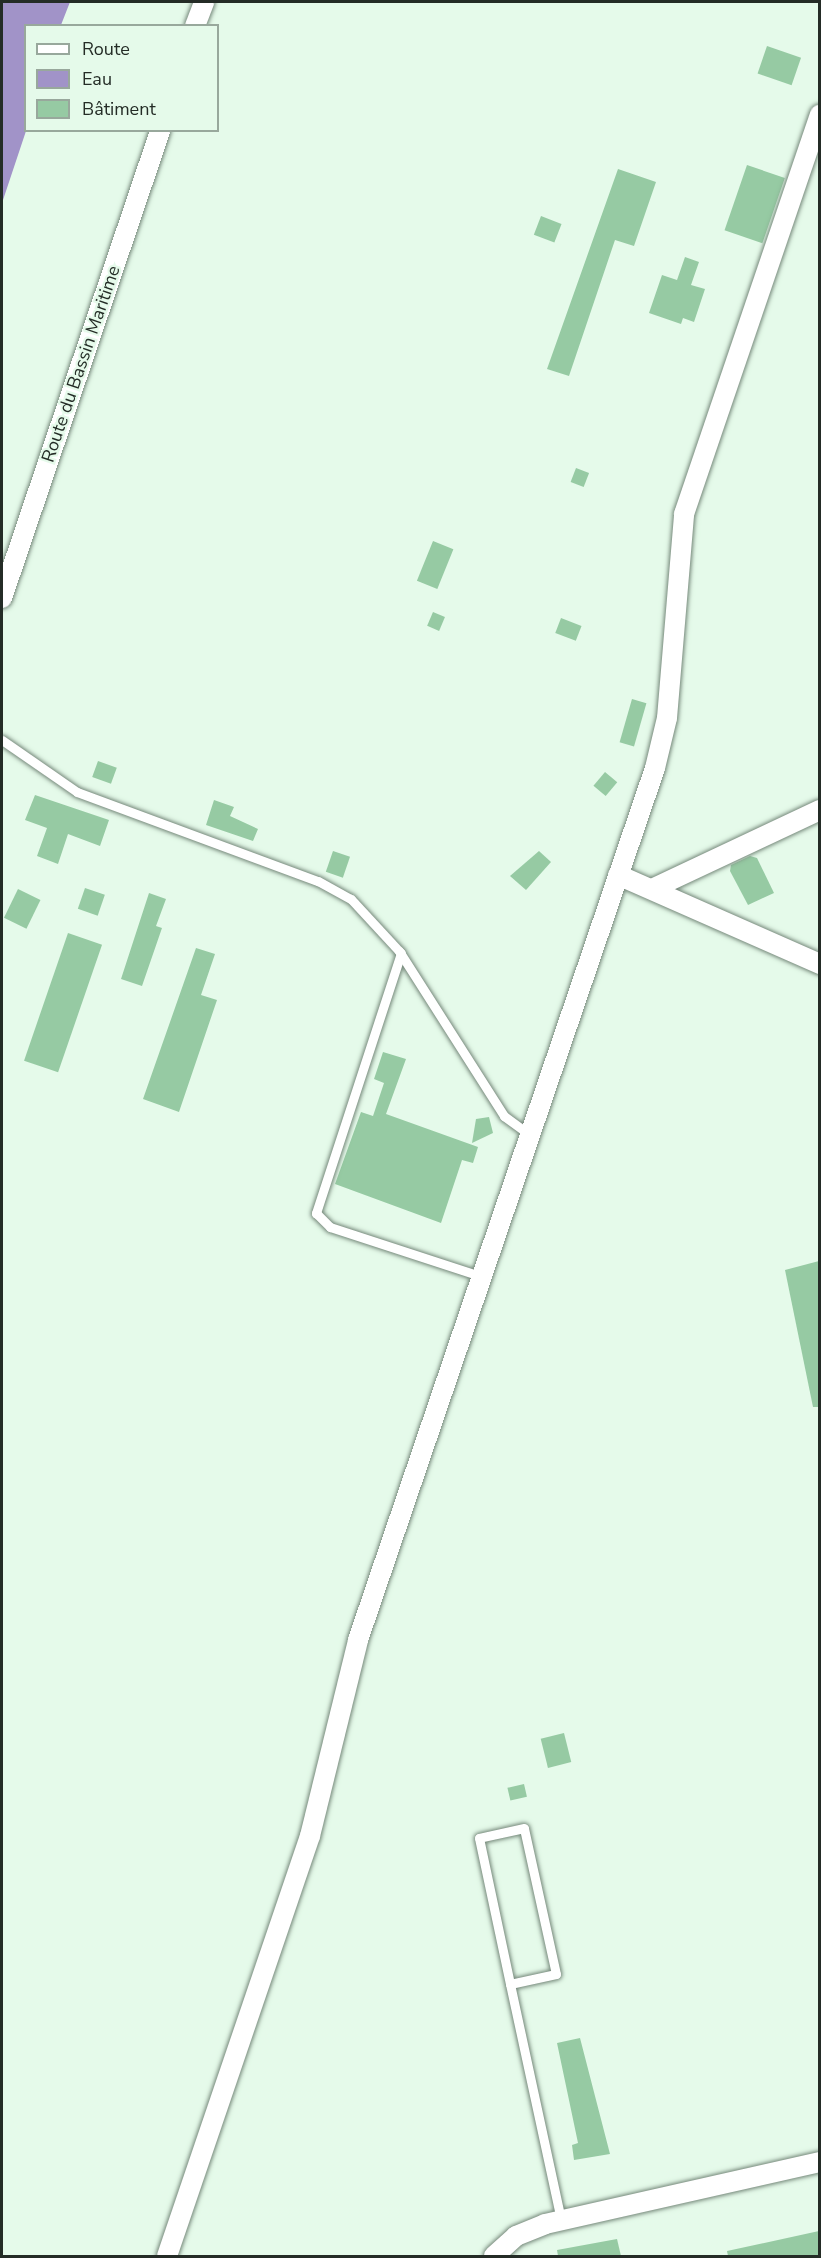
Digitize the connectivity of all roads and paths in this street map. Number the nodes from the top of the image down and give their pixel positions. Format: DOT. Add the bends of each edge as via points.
graph roads {
  1 [pos="204,2"];
  2 [pos="196,24"];
  3 [pos="819,114"];
  4 [pos="159,132"];
  5 [pos="2,598"];
  6 [pos="2,740"];
  7 [pos="819,810"];
  8 [pos="618,876"];
  9 [pos="654,888"];
  10 [pos="400,953"];
  11 [pos="819,964"];
  12 [pos="527,1133"];
  13 [pos="480,1276"];
  14 [pos="510,1984"];
  15 [pos="819,2162"];
  16 [pos="561,2220"];
  17 [pos="167,2256"];
  18 [pos="494,2256"];
  1 -- 2 [label="street"];
  3 -- 8 [label="street" via="684,514 665,730"];
  4 -- 5 [label="street, Route du Bassin Maritime"];
  6 -- 10 [label="lane" via="77,792 334,888 359,906"];
  7 -- 9 [label="street"];
  8 -- 9 [label="street"];
  8 -- 12 [label="street"];
  9 -- 11 [label="street"];
  10 -- 12 [label="lane" via="504,1116"];
  10 -- 13 [label="lane" via="316,1213 330,1227"];
  12 -- 13 [label="street"];
  13 -- 17 [label="street" via="353,1655 323,1792 294,1889"];
  14 -- 14 [label="lane" via="479,1838 525,1828 556,1974"];
  14 -- 16 [label="lane"];
  15 -- 16 [label="street"];
  16 -- 18 [label="street" via="516,2236"];
}
